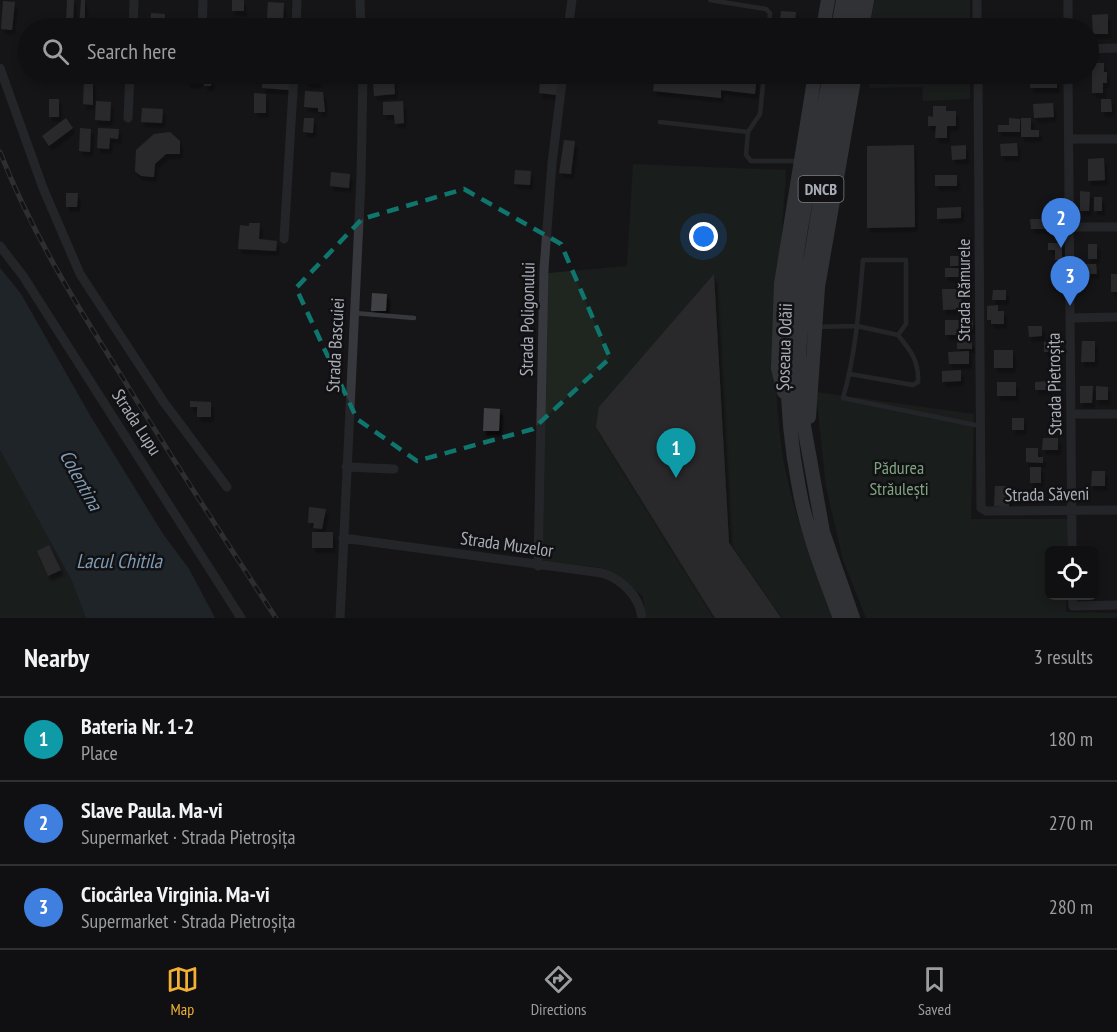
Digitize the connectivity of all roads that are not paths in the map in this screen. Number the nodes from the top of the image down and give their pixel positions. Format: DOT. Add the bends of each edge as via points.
graph roads {
  1 [pos="134,0"];
  2 [pos="203,0"];
  3 [pos="297,0"];
  4 [pos="360,0"];
  5 [pos="572,0"];
  6 [pos="710,0"];
  7 [pos="828,0"];
  8 [pos="843,0"];
  9 [pos="854,0"];
  10 [pos="867,0"];
  11 [pos="977,0"];
  12 [pos="1068,0"];
  13 [pos="718,1"];
  14 [pos="133,18"];
  15 [pos="202,18"];
  16 [pos="296,18"];
  17 [pos="361,18"];
  18 [pos="569,18"];
  19 [pos="770,18"];
  20 [pos="825,18"];
  21 [pos="847,18"];
  22 [pos="850,18"];
  23 [pos="853,18"];
  24 [pos="977,18"];
  25 [pos="1068,18"];
  26 [pos="1117,48"];
  27 [pos="1099,49"];
  28 [pos="0,68"];
  29 [pos="130,84"];
  30 [pos="293,84"];
  31 [pos="363,84"];
  32 [pos="562,84"];
  33 [pos="763,84"];
  34 [pos="813,84"];
  35 [pos="828,84"];
  36 [pos="839,84"];
  37 [pos="853,84"];
  38 [pos="978,84"];
  39 [pos="1068,84"];
  40 [pos="128,118"];
  41 [pos="660,122"];
  42 [pos="748,132"];
  43 [pos="1069,139"];
  44 [pos="1117,139"];
  45 [pos="799,161"];
  46 [pos="1069,227"];
  47 [pos="1117,227"];
  48 [pos="284,239"];
  49 [pos="0,246"];
  50 [pos="353,313"];
  51 [pos="1117,317"];
  52 [pos="414,318"];
  53 [pos="1070,318"];
  54 [pos="814,327"];
  55 [pos="857,327"];
  56 [pos="898,335"];
  57 [pos="850,374"];
  58 [pos="1071,414"];
  59 [pos="1117,414"];
  60 [pos="791,425"];
  61 [pos="980,426"];
  62 [pos="808,450"];
  63 [pos="346,466"];
  64 [pos="394,469"];
  65 [pos="226,487"];
  66 [pos="981,506"];
  67 [pos="1072,510"];
  68 [pos="1117,510"];
  69 [pos="343,538"];
  70 [pos="1072,546"];
  71 [pos="538,566"];
  72 [pos="1072,601"];
  73 [pos="1117,605"];
  74 [pos="241,618"];
  75 [pos="340,618"];
  76 [pos="642,618"];
  77 [pos="840,618"];
  78 [pos="852,618"];
  1 -- 14 [label="street"];
  2 -- 15 [label="street"];
  3 -- 16 [label="street"];
  4 -- 17 [label="street"];
  5 -- 18 [label="street"];
  6 -- 13 [label="lane"];
  7 -- 20 [label="main road"];
  8 -- 21 [label="main road"];
  9 -- 22 [label="main road"];
  10 -- 23 [label="main road"];
  11 -- 24 [label="street"];
  12 -- 25 [label="street"];
  13 -- 19 [label="lane" via="765,9"];
  26 -- 27 [label="street"];
  28 -- 65 [label="street" via="39,177 80,274 163,401"];
  29 -- 40 [label="street"];
  30 -- 48 [label="street"];
  31 -- 50 [label="street, Strada Bascuiei"];
  32 -- 71 [label="street, Strada Poligonului" via="544,269"];
  33 -- 42 [label="lane" via="760,114"];
  34 -- 45 [label="main road"];
  35 -- 60 [label="main road, Șoseaua Odăii / DNCB" via="792,295 788,344"];
  36 -- 62 [label="main road, Șoseaua Odăii / DNCB" via="801,319 799,398"];
  37 -- 54 [label="main road"];
  38 -- 61 [label="street, Strada Rămurele"];
  39 -- 43 [label="street, Strada Pietroșița"];
  41 -- 42 [label="lane"];
  42 -- 45 [label="lane" via="746,155 751,161"];
  43 -- 44 [label="street"];
  43 -- 46 [label="street, Strada Pietroșița"];
  45 -- 60 [label="main road" via="781,284 778,356"];
  46 -- 47 [label="street"];
  46 -- 53 [label="street, Strada Pietroșița"];
  49 -- 74 [label="street, Strada Lupu"];
  50 -- 52 [label="lane"];
  50 -- 63 [label="street, Strada Bascuiei"];
  51 -- 53 [label="street"];
  53 -- 58 [label="street, Strada Pietroșița"];
  54 -- 55 [label="lane"];
  54 -- 62 [label="main road"];
  55 -- 56 [label="lane"];
  55 -- 56 [label="lane" via="863,260 906,260 906,324"];
  55 -- 57 [label="lane"];
  56 -- 57 [label="lane" via="915,356 918,382 913,386"];
  57 -- 61 [label="lane" via="843,398"];
  58 -- 59 [label="street"];
  58 -- 67 [label="street, Strada Pietroșița"];
  60 -- 77 [label="main road, Șoseaua Odăii / DNCB" via="808,527"];
  61 -- 66 [label="street, Strada Rămurele"];
  62 -- 78 [label="main road, Șoseaua Odăii / DNCB" via="828,550"];
  63 -- 64 [label="street"];
  63 -- 69 [label="street, Strada Bascuiei"];
  66 -- 67 [label="street, Strada Săveni" via="986,511"];
  67 -- 68 [label="street, Strada Săveni"];
  67 -- 70 [label="street, Strada Pietroșița"];
  69 -- 71 [label="street, Strada Muzelor"];
  69 -- 75 [label="street, Strada Bascuiei"];
  71 -- 76 [label="street, Strada Muzelor" via="607,575 638,599"];
  72 -- 73 [label="street"];
}
